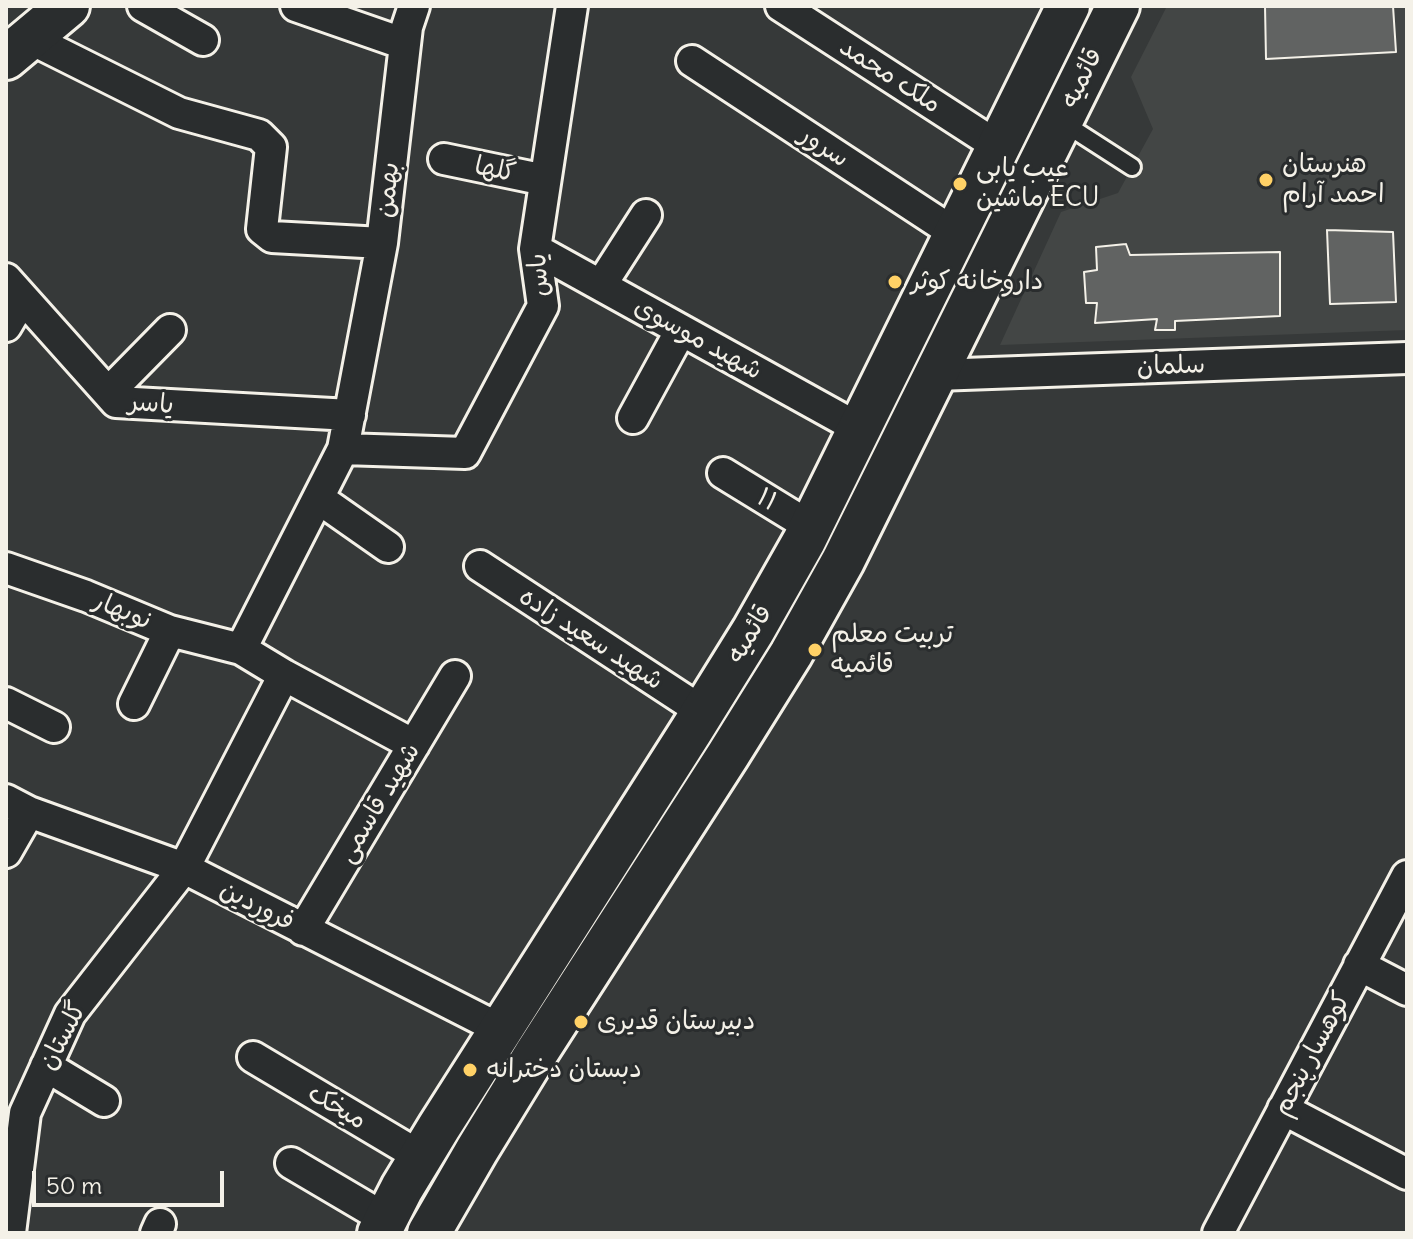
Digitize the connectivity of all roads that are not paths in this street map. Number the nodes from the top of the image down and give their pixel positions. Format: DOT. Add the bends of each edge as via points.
graph roads {
  1 [pos="68,6"];
  2 [pos="143,6"];
  3 [pos="296,6"];
  4 [pos="414,6"];
  5 [pos="572,6"];
  6 [pos="781,6"];
  7 [pos="1118,6"];
  8 [pos="1060,9"];
  9 [pos="203,40"];
  10 [pos="405,44"];
  11 [pos="18,48"];
  12 [pos="692,61"];
  13 [pos="1061,122"];
  14 [pos="999,147"];
  15 [pos="444,159"];
  16 [pos="1132,167"];
  17 [pos="545,180"];
  18 [pos="646,215"];
  19 [pos="956,234"];
  20 [pos="382,243"];
  21 [pos="535,249"];
  22 [pos="601,285"];
  23 [pos="14,289"];
  24 [pos="6,326"];
  25 [pos="170,330"];
  26 [pos="681,330"];
  27 [pos="1407,358"];
  28 [pos="936,375"];
  29 [pos="108,393"];
  30 [pos="350,415"];
  31 [pos="633,418"];
  32 [pos="860,429"];
  33 [pos="343,449"];
  34 [pos="723,473"];
  35 [pos="318,498"];
  36 [pos="811,527"];
  37 [pos="388,547"];
  38 [pos="480,566"];
  39 [pos="6,568"];
  40 [pos="170,631"];
  41 [pos="241,649"];
  42 [pos="284,675"];
  43 [pos="455,676"];
  44 [pos="8,691"];
  45 [pos="134,704"];
  46 [pos="703,712"];
  47 [pos="54,727"];
  48 [pos="414,745"];
  49 [pos="18,806"];
  50 [pos="6,852"];
  51 [pos="184,868"];
  52 [pos="1407,876"];
  53 [pos="303,930"];
  54 [pos="1359,965"];
  55 [pos="1407,990"];
  56 [pos="500,1029"];
  57 [pos="253,1057"];
  58 [pos="46,1066"];
  59 [pos="104,1101"];
  60 [pos="1283,1109"];
  61 [pos="421,1157"];
  62 [pos="291,1163"];
  63 [pos="1407,1174"];
  64 [pos="382,1226"];
  65 [pos="10,1233"];
  66 [pos="429,1233"];
  67 [pos="1218,1233"];
  1 -- 11 [label="main road"];
  2 -- 9 [label="street"];
  3 -- 10 [label="street"];
  4 -- 10 [label="street, بهمن"];
  5 -- 17 [label="street, یاس"];
  6 -- 14 [label="street, ملک محمد"];
  7 -- 13 [label="main road, قائمیه"];
  8 -- 14 [label="main road, قائمیه"];
  10 -- 20 [label="street, بهمن"];
  11 -- 20 [label="street" via="179,113 259,135 271,147 262,229 272,237"];
  12 -- 19 [label="street, سرور"];
  13 -- 16 [label="lane"];
  13 -- 28 [label="main road, قائمیه"];
  14 -- 19 [label="main road, قائمیه"];
  15 -- 17 [label="street, گلها"];
  17 -- 21 [label="street, یاس"];
  18 -- 22 [label="street"];
  19 -- 32 [label="main road, قائمیه"];
  20 -- 30 [label="street, بهمن"];
  21 -- 22 [label="street, شهید موسوی"];
  21 -- 33 [label="street, یاس" via="543,306 465,453"];
  22 -- 26 [label="street, شهید موسوی"];
  23 -- 24 [label="street"];
  23 -- 29 [label="street, یاسر"];
  25 -- 29 [label="street"];
  26 -- 31 [label="street"];
  26 -- 32 [label="street, شهید موسوی"];
  27 -- 28 [label="street, سلمان"];
  28 -- 66 [label="main road, قائمیه" via="791,654 537,1052"];
  29 -- 30 [label="street, یاسر" via="116,402"];
  30 -- 33 [label="street, بهمن"];
  32 -- 36 [label="main road, قائمیه"];
  33 -- 35 [label="street, بهمن"];
  34 -- 36 [label="street, ۱۱"];
  35 -- 37 [label="street"];
  35 -- 41 [label="street, بهمن"];
  36 -- 46 [label="main road, قائمیه"];
  38 -- 46 [label="street, شهید سعید زاده"];
  39 -- 40 [label="street, نوبهار"];
  40 -- 41 [label="street, نوبهار"];
  40 -- 45 [label="street"];
  41 -- 42 [label="street, نوبهار"];
  42 -- 48 [label="street, نوبهار"];
  42 -- 51 [label="street, گلستان"];
  43 -- 48 [label="street, شهید قاسمی"];
  44 -- 47 [label="street"];
  46 -- 56 [label="main road, قائمیه"];
  48 -- 53 [label="street, شهید قاسمی"];
  49 -- 50 [label="street"];
  49 -- 51 [label="street, فروردین"];
  51 -- 53 [label="street, فروردین"];
  51 -- 58 [label="street, گلستان" via="70,1014"];
  52 -- 54 [label="street, کوهسار پنجم"];
  53 -- 56 [label="street, فروردین"];
  54 -- 55 [label="street"];
  54 -- 60 [label="street, کوهسار پنجم"];
  56 -- 61 [label="main road, قائمیه"];
  57 -- 61 [label="street, میخک"];
  58 -- 59 [label="street"];
  58 -- 65 [label="street, گلستان" via="25,1113"];
  60 -- 63 [label="street"];
  60 -- 67 [label="street, کوهسار پنجم"];
  61 -- 64 [label="main road, قائمیه"];
  62 -- 64 [label="street"];
}
